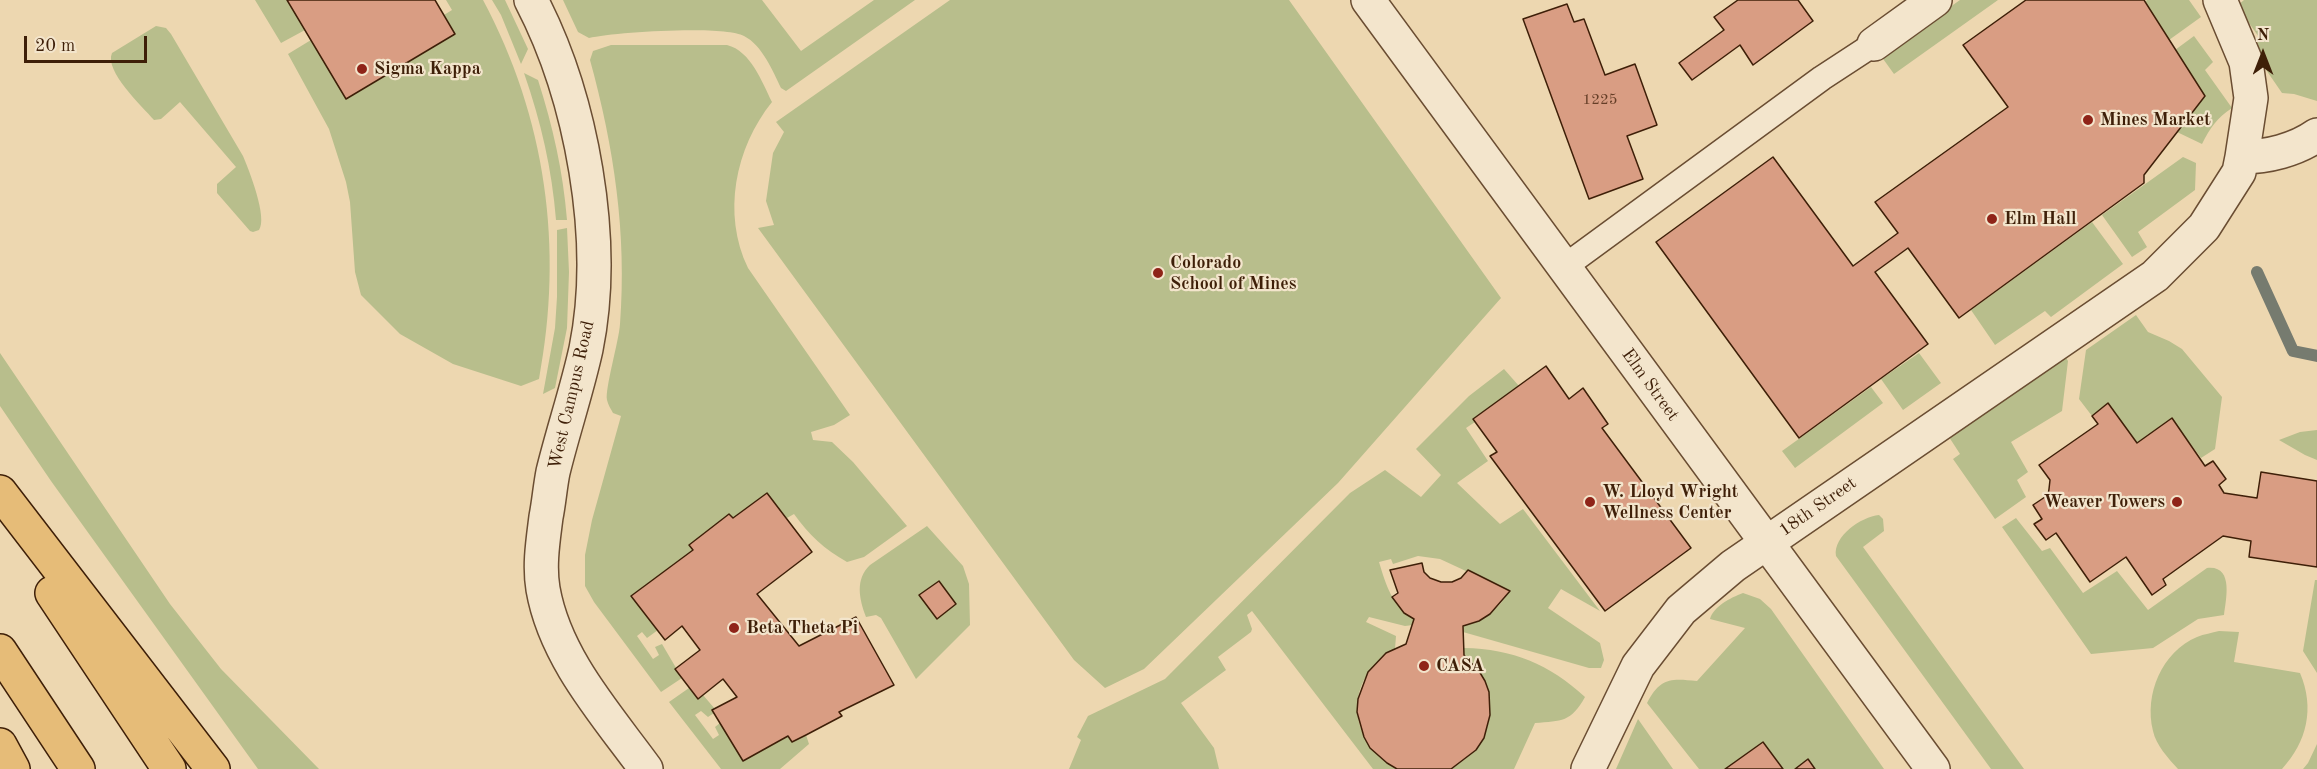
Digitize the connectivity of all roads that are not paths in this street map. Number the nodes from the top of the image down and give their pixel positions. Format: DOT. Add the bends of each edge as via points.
graph roads {
  1 [pos="531,0"];
  2 [pos="1368,0"];
  3 [pos="1935,0"];
  4 [pos="2220,0"];
  5 [pos="1874,44"];
  6 [pos="2317,135"];
  7 [pos="2242,158"];
  8 [pos="1564,267"];
  9 [pos="0,492"];
  10 [pos="0,515"];
  11 [pos="1766,543"];
  12 [pos="0,651"];
  13 [pos="0,745"];
  14 [pos="13,769"];
  15 [pos="78,769"];
  16 [pos="170,769"];
  17 [pos="213,769"];
  18 [pos="646,769"];
  19 [pos="1588,769"];
  20 [pos="1933,769"];
  1 -- 18 [label="street, West Campus Road" via="559,64 581,147 592,213 595,272 586,349 553,473 541,548 543,589 560,646"];
  2 -- 8 [label="street, Elm Street"];
  3 -- 5 [label="street"];
  4 -- 7 [label="street, 18th Street" via="2246,62 2251,98"];
  5 -- 8 [label="lane"];
  6 -- 7 [label="street" via="2306,143 2260,158"];
  7 -- 11 [label="street, 18th Street" via="2239,172 2204,227 2155,276"];
  8 -- 11 [label="street, Elm Street"];
  9 -- 17 [label="highway"];
  10 -- 16 [label="highway"];
  11 -- 19 [label="street" via="1681,610 1638,666"];
  11 -- 20 [label="street, Elm Street"];
  12 -- 15 [label="highway"];
  13 -- 14 [label="highway"];
}
